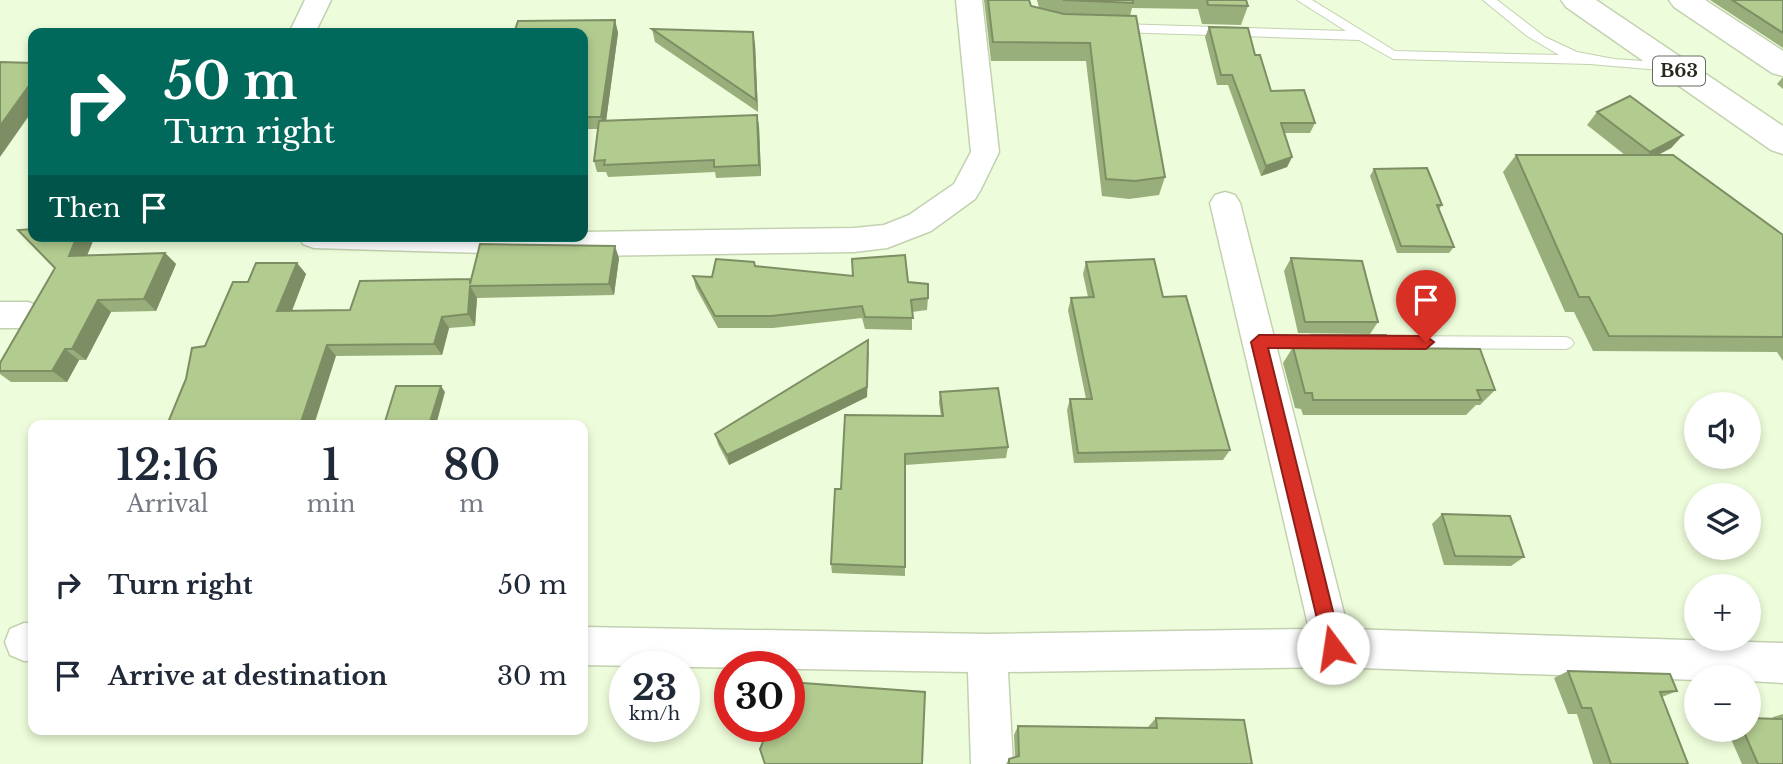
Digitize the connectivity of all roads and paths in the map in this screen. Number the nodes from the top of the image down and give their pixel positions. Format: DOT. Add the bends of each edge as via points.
graph roads {
  1 [pos="318,0"];
  2 [pos="969,0"];
  3 [pos="1303,0"];
  4 [pos="1489,0"];
  5 [pos="1576,0"];
  6 [pos="1684,0"];
  7 [pos="1101,27"];
  8 [pos="304,28"];
  9 [pos="1358,36"];
  10 [pos="1595,60"];
  11 [pos="1783,66"];
  12 [pos="1674,67"];
  13 [pos="1783,142"];
  14 [pos="1225,204"];
  15 [pos="483,242"];
  16 [pos="1259,342"];
  17 [pos="1566,343"];
  18 [pos="588,646"];
  19 [pos="1333,648"];
  20 [pos="987,653"];
  21 [pos="1783,663"];
  22 [pos="992,764"];
  1 -- 8 [label="street"];
  2 -- 15 [label="street" via="985,152 965,191 920,223 887,236 828,241"];
  3 -- 9 [label="lane"];
  4 -- 10 [label="lane" via="1557,49"];
  5 -- 12 [label="highway, B63"];
  6 -- 11 [label="highway"];
  7 -- 9 [label="lane"];
  9 -- 10 [label="lane" via="1393,55"];
  10 -- 12 [label="lane"];
  12 -- 13 [label="highway, B63"];
  14 -- 16 [label="street"];
  16 -- 17 [label="lane"];
  16 -- 19 [label="street"];
  18 -- 20 [label="street"];
  19 -- 20 [label="street"];
  19 -- 21 [label="street"];
  20 -- 22 [label="street"];
}
